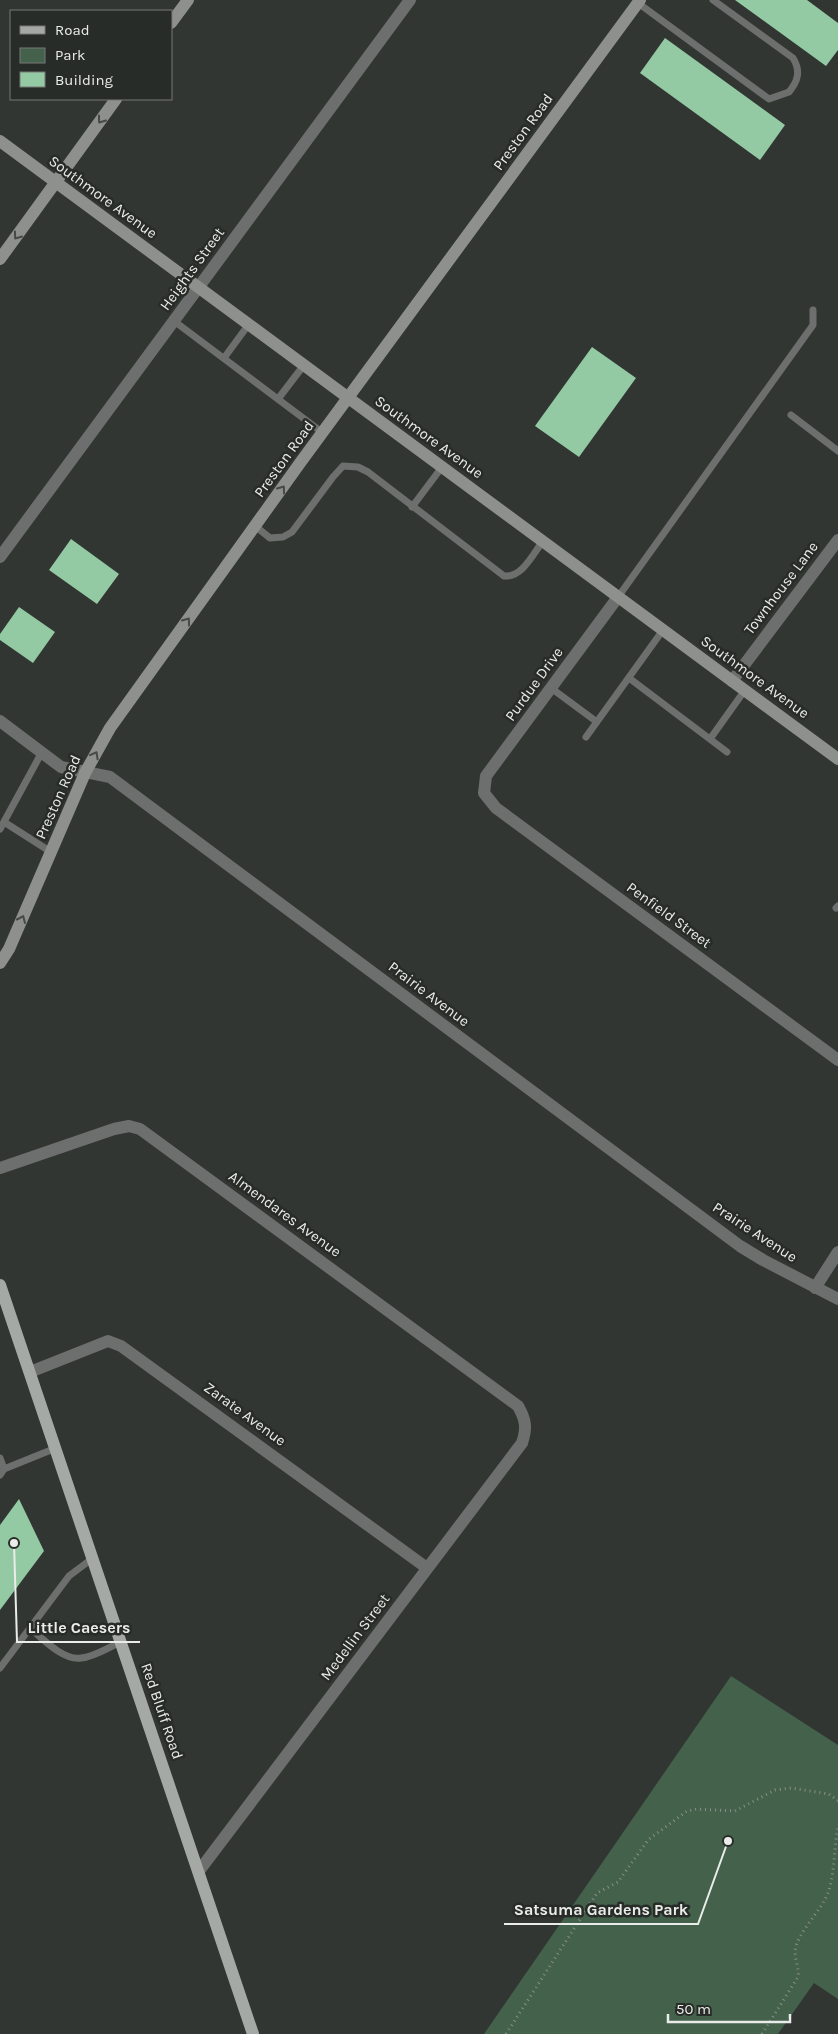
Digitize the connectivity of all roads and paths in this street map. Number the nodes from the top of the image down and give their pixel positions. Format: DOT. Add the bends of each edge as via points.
graph roads {
  1 [pos="188,0"];
  2 [pos="410,0"];
  3 [pos="713,0"];
  4 [pos="639,1"];
  5 [pos="172,23"];
  6 [pos="115,100"];
  7 [pos="0,141"];
  8 [pos="56,182"];
  9 [pos="0,259"];
  10 [pos="199,287"];
  11 [pos="813,310"];
  12 [pos="174,321"];
  13 [pos="249,324"];
  14 [pos="224,358"];
  15 [pos="304,365"];
  16 [pos="349,398"];
  17 [pos="278,399"];
  18 [pos="791,415"];
  19 [pos="323,433"];
  20 [pos="838,450"];
  21 [pos="442,467"];
  22 [pos="412,507"];
  23 [pos="255,526"];
  24 [pos="838,540"];
  25 [pos="543,541"];
  26 [pos="0,557"];
  27 [pos="618,597"];
  28 [pos="664,630"];
  29 [pos="629,678"];
  30 [pos="732,681"];
  31 [pos="551,688"];
  32 [pos="745,690"];
  33 [pos="0,721"];
  34 [pos="597,722"];
  35 [pos="586,737"];
  36 [pos="710,739"];
  37 [pos="42,752"];
  38 [pos="727,752"];
  39 [pos="838,759"];
  40 [pos="85,773"];
  41 [pos="484,793"];
  42 [pos="4,822"];
  43 [pos="0,829"];
  44 [pos="51,852"];
  45 [pos="0,963"];
  46 [pos="838,1060"];
  47 [pos="0,1168"];
  48 [pos="838,1252"];
  49 [pos="815,1288"];
  50 [pos="1,1293"];
  51 [pos="838,1299"];
  52 [pos="30,1372"];
  53 [pos="525,1418"];
  54 [pos="56,1448"];
  55 [pos="0,1458"];
  56 [pos="2,1472"];
  57 [pos="93,1558"];
  58 [pos="427,1568"];
  59 [pos="30,1628"];
  60 [pos="121,1642"];
  61 [pos="0,1668"];
  62 [pos="838,1801"];
  63 [pos="838,1826"];
  64 [pos="199,1871"];
  65 [pos="253,2034"];
  66 [pos="506,2034"];
  67 [pos="762,2034"];
  1 -- 5 [label="main road"];
  2 -- 10 [label="street, Heights Street"];
  3 -- 4 [label="lane" via="793,58 799,74 789,92 768,99"];
  4 -- 16 [label="main road, Preston Road"];
  6 -- 8 [label="main road, one-way"];
  7 -- 8 [label="main road, Southmore Avenue"];
  8 -- 9 [label="main road, one-way"];
  8 -- 10 [label="main road, Southmore Avenue"];
  10 -- 12 [label="street, Heights Street"];
  10 -- 13 [label="main road, Southmore Avenue"];
  11 -- 27 [label="lane" via="813,324"];
  12 -- 14 [label="lane"];
  12 -- 26 [label="street, Heights Street"];
  13 -- 14 [label="lane"];
  13 -- 15 [label="main road, Southmore Avenue"];
  14 -- 17 [label="lane"];
  15 -- 16 [label="main road, Southmore Avenue"];
  15 -- 17 [label="lane"];
  16 -- 19 [label="main road, Preston Road"];
  16 -- 21 [label="main road, Southmore Avenue"];
  17 -- 19 [label="lane"];
  18 -- 20 [label="lane"];
  23 -- 19 [label="main road, Preston Road, one-way"];
  21 -- 22 [label="lane"];
  21 -- 25 [label="main road, Southmore Avenue"];
  22 -- 23 [label="lane" via="358,467 343,466 292,532 270,538"];
  22 -- 25 [label="lane" via="504,576 518,574"];
  40 -- 23 [label="main road, Preston Road, one-way" via="110,728"];
  24 -- 30 [label="street, Townhouse Lane"];
  25 -- 27 [label="main road, Southmore Avenue"];
  27 -- 28 [label="main road, Southmore Avenue"];
  27 -- 31 [label="street, Purdue Drive"];
  28 -- 29 [label="lane"];
  28 -- 30 [label="main road, Southmore Avenue"];
  29 -- 34 [label="lane"];
  29 -- 36 [label="lane"];
  30 -- 32 [label="main road, Southmore Avenue"];
  31 -- 34 [label="lane"];
  31 -- 41 [label="street, Purdue Drive" via="486,776"];
  32 -- 36 [label="lane"];
  32 -- 39 [label="main road, Southmore Avenue"];
  33 -- 37 [label="street, Prairie Avenue"];
  34 -- 35 [label="lane"];
  36 -- 38 [label="lane"];
  37 -- 40 [label="street, Prairie Avenue" via="61,767"];
  37 -- 42 [label="lane"];
  40 -- 44 [label="main road, Preston Road"];
  40 -- 49 [label="street, Prairie Avenue" via="110,777 740,1246"];
  41 -- 46 [label="street, Penfield Street" via="496,808"];
  42 -- 43 [label="lane"];
  42 -- 44 [label="lane"];
  45 -- 44 [label="main road, Preston Road, one-way"];
  47 -- 53 [label="street, Almendares Avenue" via="114,1129 129,1126 140,1129 518,1406"];
  48 -- 49 [label="street"];
  49 -- 51 [label="street, Prairie Avenue"];
  50 -- 52 [label="main road, Red Bluff Road"];
  52 -- 54 [label="main road, Red Bluff Road"];
  52 -- 58 [label="street, Zarate Avenue" via="108,1341 121,1346"];
  53 -- 58 [label="street, Medellin Street" via="522,1443"];
  54 -- 56 [label="lane"];
  54 -- 57 [label="main road, Red Bluff Road"];
  55 -- 56 [label="lane"];
  57 -- 59 [label="lane" via="69,1576"];
  57 -- 60 [label="main road, Red Bluff Road"];
  58 -- 64 [label="street, Medellin Street"];
  59 -- 60 [label="lane" via="62,1653 74,1658"];
  59 -- 61 [label="lane"];
  60 -- 64 [label="main road, Red Bluff Road"];
  62 -- 66 [label="path" via="828,1794 791,1788 760,1796 735,1811 698,1808 687,1811 648,1840 618,1882 597,1893"];
  63 -- 67 [label="path" via="829,1889 795,1951 798,1977"];
  64 -- 65 [label="main road, Red Bluff Road"];
}
